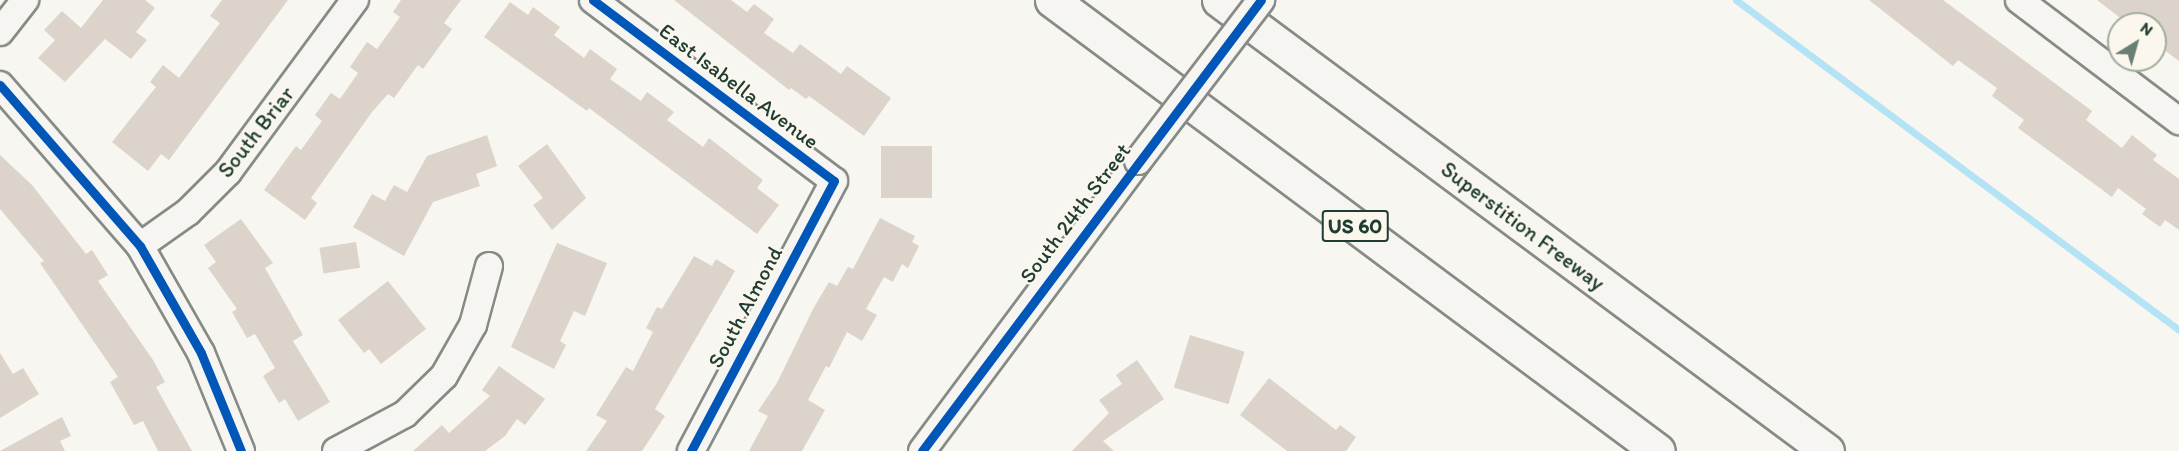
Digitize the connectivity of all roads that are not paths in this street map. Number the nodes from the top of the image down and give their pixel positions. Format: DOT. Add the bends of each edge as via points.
graph roads {
  1 [pos="25,0"];
  2 [pos="355,0"];
  3 [pos="593,0"];
  4 [pos="1053,0"];
  5 [pos="1219,0"];
  6 [pos="1261,0"];
  7 [pos="2019,0"];
  8 [pos="0,32"];
  9 [pos="0,86"];
  10 [pos="2179,120"];
  11 [pos="834,181"];
  12 [pos="140,246"];
  13 [pos="489,266"];
  14 [pos="241,451"];
  15 [pos="336,451"];
  16 [pos="691,451"];
  17 [pos="922,451"];
  18 [pos="1658,451"];
  19 [pos="1827,451"];
  1 -- 8 [label="street"];
  2 -- 12 [label="street, South Briar" via="228,172 188,212"];
  3 -- 11 [label="street, East Isabella Avenue"];
  4 -- 18 [label="highway, US 60"];
  5 -- 19 [label="highway, Superstition Freeway"];
  6 -- 17 [label="street, South 24th Street, bridge"];
  7 -- 10 [label="street"];
  9 -- 12 [label="street"];
  11 -- 16 [label="street, South Almond"];
  12 -- 14 [label="street" via="201,353"];
  13 -- 15 [label="street" via="473,325 444,376 405,414"];
}
